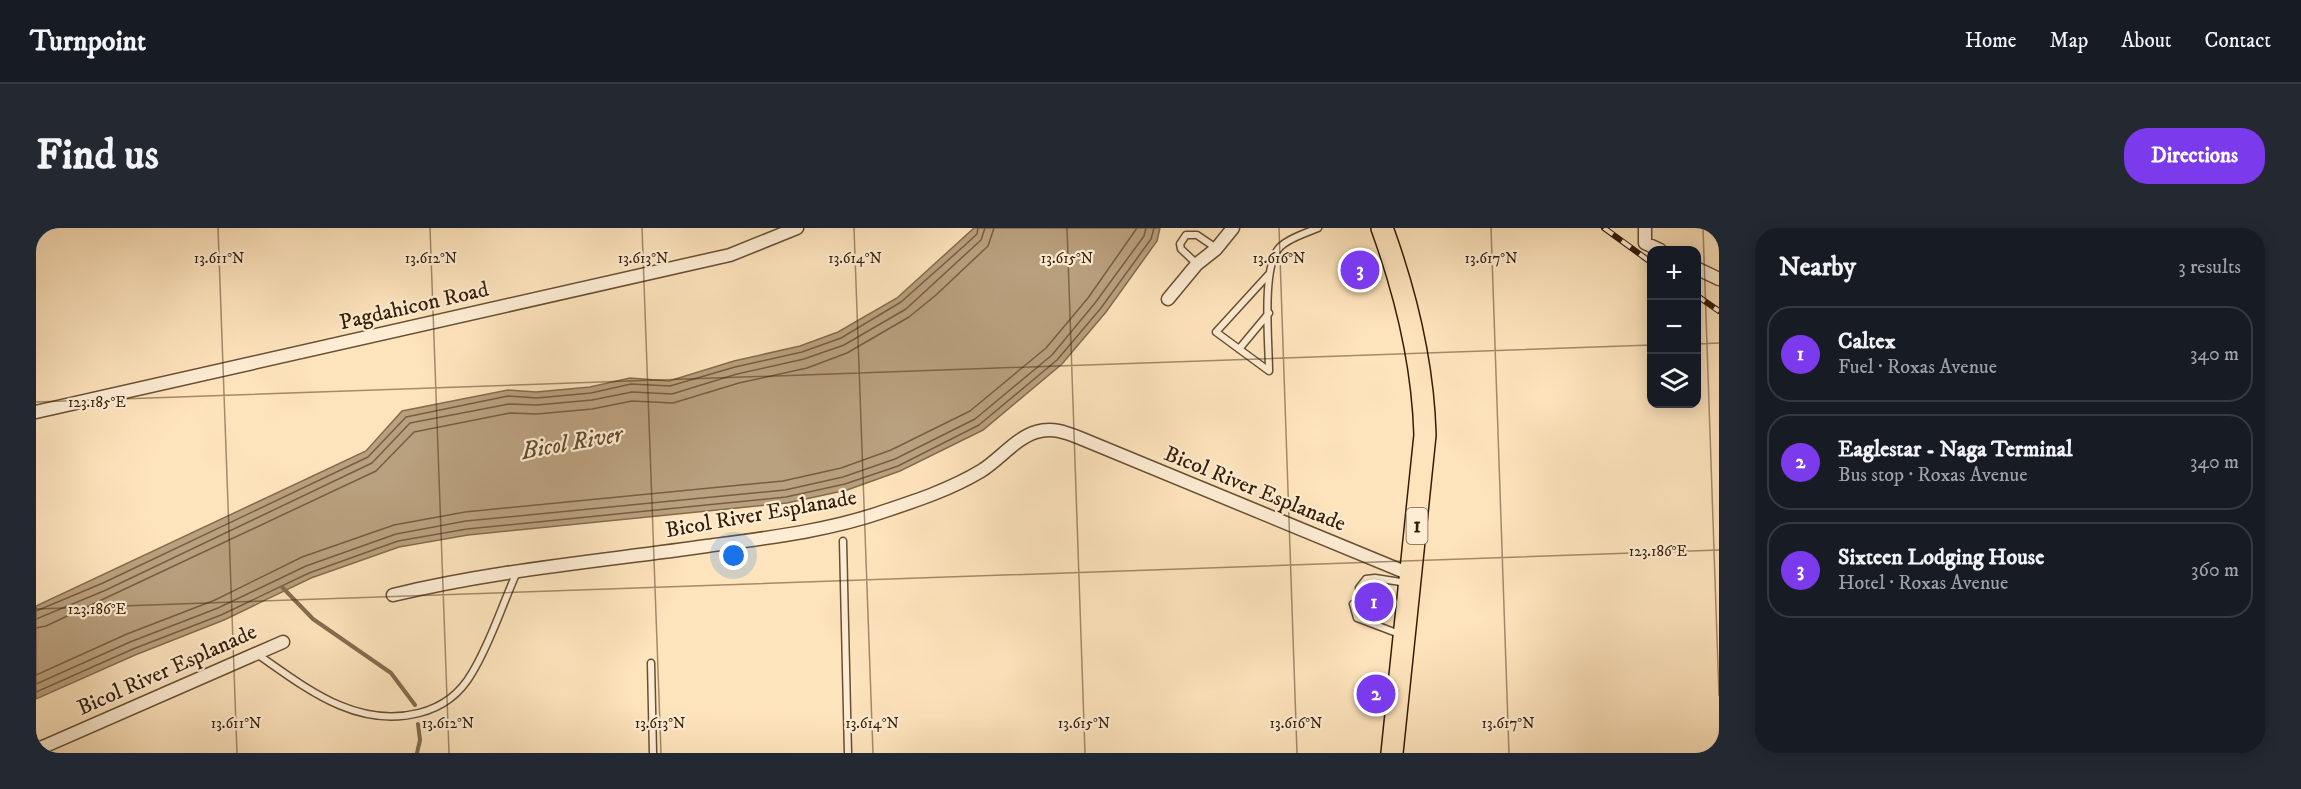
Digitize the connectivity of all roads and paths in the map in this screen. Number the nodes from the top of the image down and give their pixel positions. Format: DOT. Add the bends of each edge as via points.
graph roads {
  1 [pos="797,228"];
  2 [pos="1233,228"];
  3 [pos="1318,228"];
  4 [pos="1367,228"];
  5 [pos="1646,228"];
  6 [pos="1386,234"];
  7 [pos="1651,246"];
  8 [pos="1216,249"];
  9 [pos="1197,264"];
  10 [pos="1701,270"];
  11 [pos="1269,274"];
  12 [pos="1719,279"];
  13 [pos="1168,299"];
  14 [pos="1403,301"];
  15 [pos="1269,313"];
  16 [pos="1239,349"];
  17 [pos="36,412"];
  18 [pos="843,542"];
  19 [pos="517,572"];
  20 [pos="1411,580"];
  21 [pos="1359,588"];
  22 [pos="393,595"];
  23 [pos="1353,604"];
  24 [pos="1405,637"];
  25 [pos="283,642"];
  26 [pos="256,653"];
  27 [pos="651,663"];
  28 [pos="36,750"];
  29 [pos="653,753"];
  30 [pos="848,753"];
  31 [pos="1392,753"];
  1 -- 17 [label="street, Pagdahicon Road" via="730,255"];
  2 -- 8 [label="street"];
  3 -- 11 [label="lane" via="1281,246"];
  4 -- 14 [label="highway, 1" via="1383,270"];
  5 -- 7 [label="street" via="1645,243"];
  6 -- 14 [label="highway, 1"];
  8 -- 9 [label="street"];
  8 -- 9 [label="lane" via="1197,235 1186,235 1181,249"];
  9 -- 13 [label="street"];
  10 -- 12 [label="street"];
  11 -- 15 [label="lane"];
  11 -- 16 [label="lane" via="1216,332"];
  14 -- 20 [label="highway, 1" via="1420,372 1425,423"];
  15 -- 16 [label="lane"];
  15 -- 16 [label="lane" via="1269,371"];
  18 -- 30 [label="lane"];
  19 -- 20 [label="street, Bicol River Esplanade" via="840,525 961,482 1033,432 1046,429 1080,438"];
  19 -- 22 [label="street, Bicol River Esplanade"];
  19 -- 26 [label="lane" via="473,672 458,693 432,710 400,718 349,711 311,691"];
  20 -- 21 [label="lane" via="1366,579"];
  20 -- 24 [label="highway, 1"];
  23 -- 24 [label="lane" via="1357,618"];
  24 -- 31 [label="highway, 1"];
  25 -- 26 [label="street, Bicol River Esplanade"];
  26 -- 28 [label="street, Bicol River Esplanade"];
  27 -- 29 [label="lane"];
}
